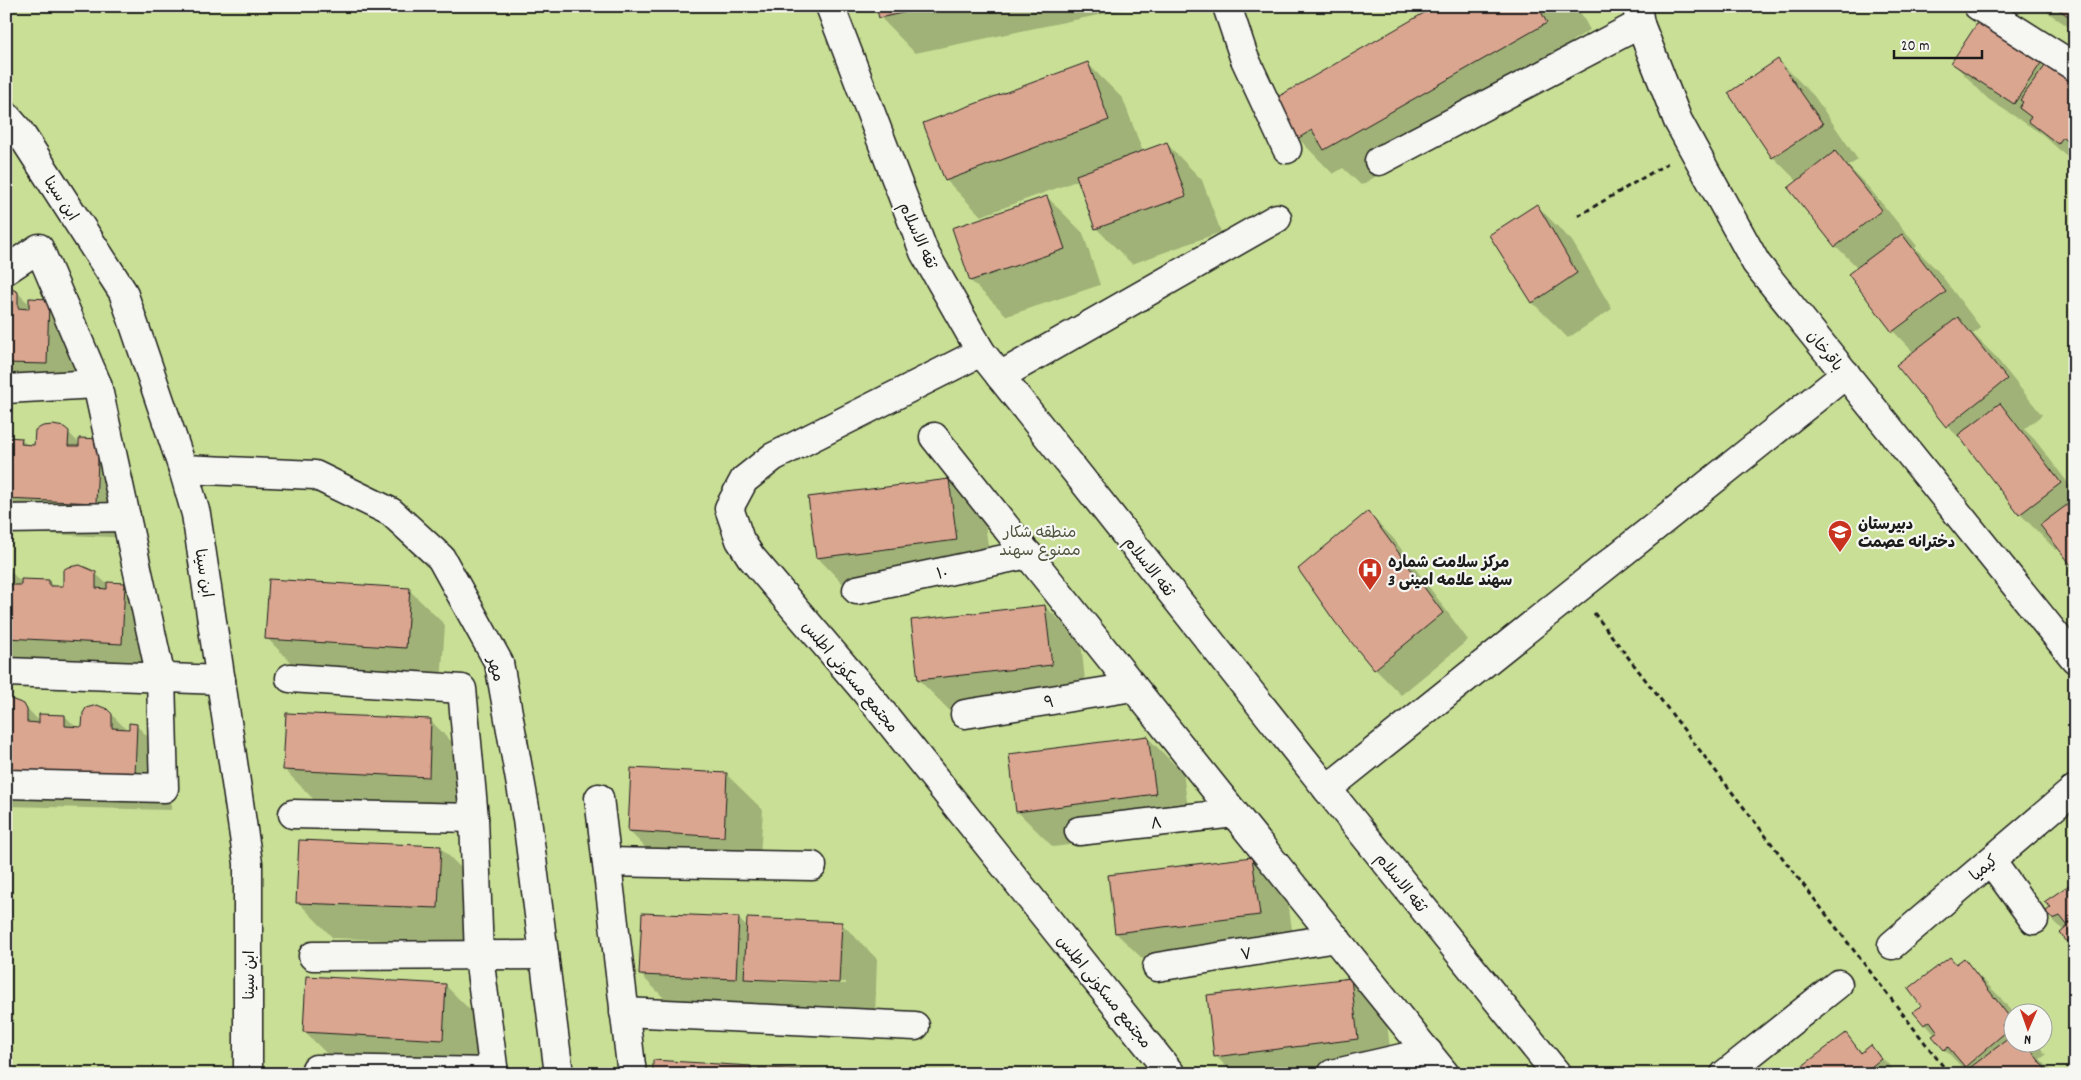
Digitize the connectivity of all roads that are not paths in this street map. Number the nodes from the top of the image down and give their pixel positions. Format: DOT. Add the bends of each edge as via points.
graph roads {
  1 [pos="830,6"];
  2 [pos="1227,6"];
  3 [pos="1978,6"];
  4 [pos="1638,15"];
  5 [pos="2075,67"];
  6 [pos="6,116"];
  7 [pos="1287,149"];
  8 [pos="1379,161"];
  9 [pos="1277,218"];
  10 [pos="6,270"];
  11 [pos="981,352"];
  12 [pos="1846,374"];
  13 [pos="1000,376"];
  14 [pos="97,384"];
  15 [pos="6,389"];
  16 [pos="934,437"];
  17 [pos="182,469"];
  18 [pos="126,517"];
  19 [pos="6,519"];
  20 [pos="1028,554"];
  21 [pos="857,590"];
  22 [pos="2075,659"];
  23 [pos="6,672"];
  24 [pos="161,678"];
  25 [pos="290,678"];
  26 [pos="221,680"];
  27 [pos="1133,687"];
  28 [pos="965,714"];
  29 [pos="6,784"];
  30 [pos="1327,789"];
  31 [pos="2075,789"];
  32 [pos="599,798"];
  33 [pos="1234,813"];
  34 [pos="293,814"];
  35 [pos="474,818"];
  36 [pos="1079,831"];
  37 [pos="1991,861"];
  38 [pos="607,862"];
  39 [pos="812,866"];
  40 [pos="2034,920"];
  41 [pos="1336,938"];
  42 [pos="1892,945"];
  43 [pos="544,955"];
  44 [pos="313,956"];
  45 [pos="479,956"];
  46 [pos="1156,967"];
  47 [pos="1838,984"];
  48 [pos="624,1012"];
  49 [pos="915,1026"];
  50 [pos="1428,1052"];
  51 [pos="316,1070"];
  52 [pos="493,1073"];
  53 [pos="248,1074"];
  54 [pos="559,1074"];
  55 [pos="632,1074"];
  56 [pos="1172,1074"];
  57 [pos="1332,1074"];
  58 [pos="1445,1074"];
  59 [pos="1557,1074"];
  60 [pos="1725,1074"];
  1 -- 11 [label="street, ثقه الاسلام" via="924,252"];
  2 -- 7 [label="street" via="1244,57"];
  3 -- 5 [label="street"];
  4 -- 8 [label="street"];
  4 -- 12 [label="street, باقرخان" via="1678,121 1756,263"];
  6 -- 17 [label="street, ابن سینا" via="19,131 123,292"];
  9 -- 13 [label="street"];
  10 -- 14 [label="street" via="40,248"];
  11 -- 13 [label="street, ثقه الاسلام"];
  11 -- 56 [label="street, مجتمع مسکونی اطلس" via="773,457 744,480 729,508 740,540 752,557 865,691"];
  12 -- 22 [label="street, باقرخان"];
  12 -- 30 [label="street"];
  13 -- 30 [label="street, ثقه الاسلام"];
  14 -- 15 [label="street"];
  14 -- 18 [label="street"];
  16 -- 20 [label="street"];
  17 -- 26 [label="street, ابن سینا" via="196,514"];
  17 -- 43 [label="street, مهر" via="315,475 390,512 442,558 499,663 528,819"];
  18 -- 19 [label="street"];
  18 -- 24 [label="street"];
  20 -- 21 [label="street, ۱۰"];
  20 -- 27 [label="street"];
  23 -- 24 [label="street"];
  24 -- 26 [label="street"];
  24 -- 29 [label="street" via="164,788"];
  25 -- 35 [label="street" via="462,689"];
  26 -- 53 [label="street, ابن سینا" via="248,863"];
  27 -- 28 [label="street, ۹"];
  27 -- 33 [label="street"];
  30 -- 59 [label="street, ثقه الاسلام"];
  31 -- 37 [label="street, کیمیا"];
  32 -- 38 [label="street"];
  33 -- 36 [label="street, ۸"];
  33 -- 41 [label="street"];
  34 -- 35 [label="street"];
  35 -- 45 [label="street"];
  37 -- 40 [label="street"];
  37 -- 42 [label="street, کیمیا"];
  38 -- 39 [label="street"];
  38 -- 48 [label="street"];
  41 -- 46 [label="street, ۷"];
  41 -- 50 [label="street"];
  43 -- 45 [label="street"];
  43 -- 54 [label="street, مهر"];
  44 -- 45 [label="street"];
  45 -- 52 [label="street"];
  47 -- 60 [label="street"];
  48 -- 49 [label="street"];
  48 -- 55 [label="street"];
  50 -- 57 [label="street"];
  50 -- 58 [label="street"];
  51 -- 52 [label="street"];
}
